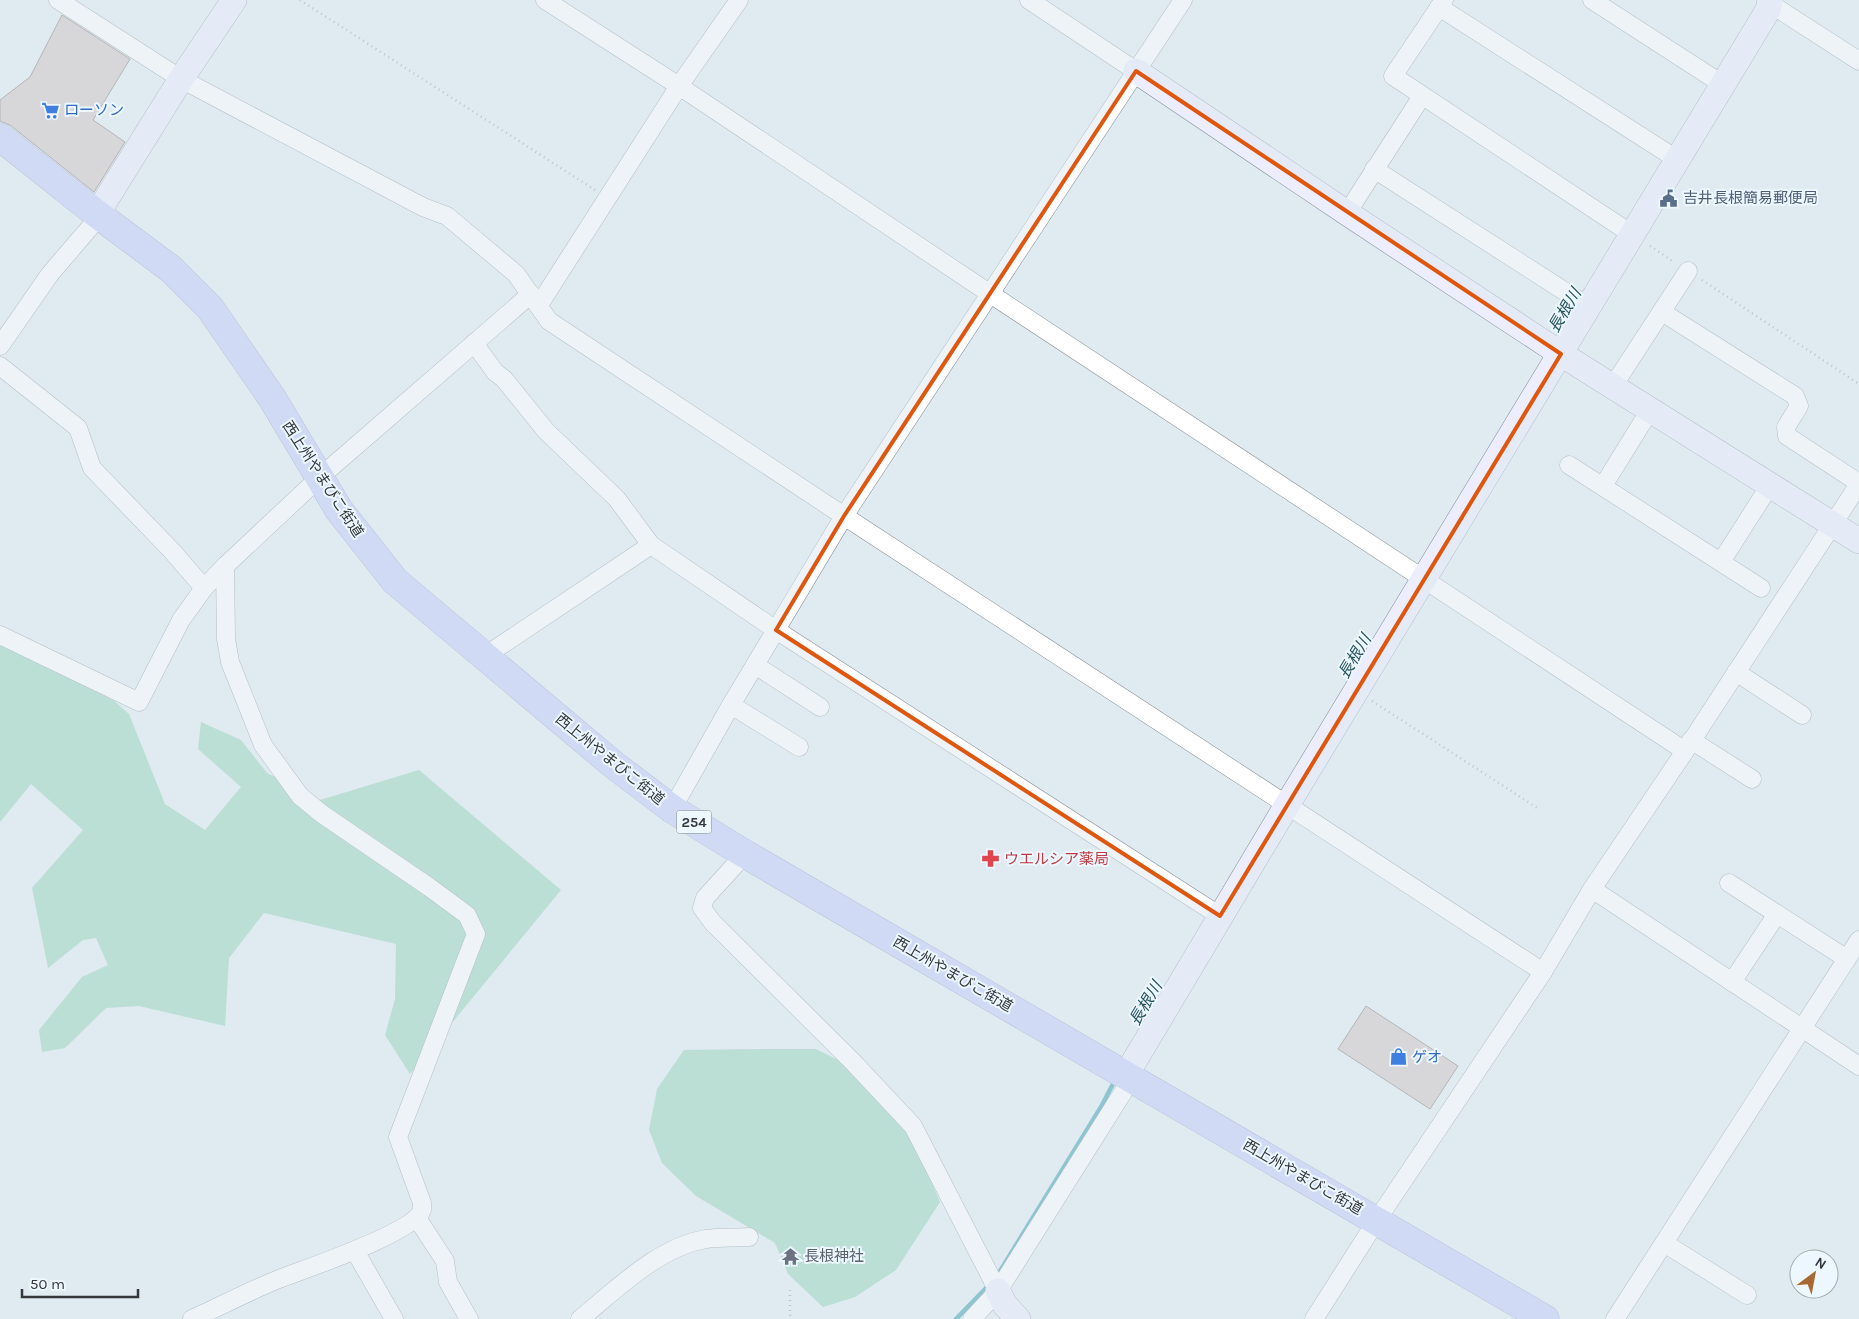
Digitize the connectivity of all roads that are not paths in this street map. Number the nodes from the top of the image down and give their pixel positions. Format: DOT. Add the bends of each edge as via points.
graph roads {
  1 [pos="58,0"];
  2 [pos="234,0"];
  3 [pos="545,0"];
  4 [pos="739,0"];
  5 [pos="1029,0"];
  6 [pos="1183,0"];
  7 [pos="1592,0"];
  8 [pos="1442,3"];
  9 [pos="1765,3"];
  10 [pos="1859,61"];
  11 [pos="1136,71"];
  12 [pos="181,79"];
  13 [pos="1722,84"];
  14 [pos="679,86"];
  15 [pos="1422,96"];
  16 [pos="0,137"];
  17 [pos="1678,160"];
  18 [pos="1374,169"];
  19 [pos="1347,213"];
  20 [pos="97,214"];
  21 [pos="1634,235"];
  22 [pos="1688,272"];
  23 [pos="989,293"];
  24 [pos="535,299"];
  25 [pos="1589,307"];
  26 [pos="1662,312"];
  27 [pos="474,344"];
  28 [pos="0,346"];
  29 [pos="1560,354"];
  30 [pos="0,366"];
  31 [pos="1613,386"];
  32 [pos="1650,410"];
  33 [pos="1569,465"];
  34 [pos="320,477"];
  35 [pos="1859,484"];
  36 [pos="1770,485"];
  37 [pos="1602,486"];
  38 [pos="844,516"];
  39 [pos="1833,524"];
  40 [pos="1859,541"];
  41 [pos="651,545"];
  42 [pos="1721,562"];
  43 [pos="224,566"];
  44 [pos="1424,578"];
  45 [pos="204,588"];
  46 [pos="1761,588"];
  47 [pos="776,630"];
  48 [pos="0,635"];
  49 [pos="485,656"];
  50 [pos="755,665"];
  51 [pos="1736,672"];
  52 [pos="731,705"];
  53 [pos="820,708"];
  54 [pos="1802,715"];
  55 [pos="1688,745"];
  56 [pos="799,747"];
  57 [pos="1752,779"];
  58 [pos="1287,805"];
  59 [pos="672,808"];
  60 [pos="745,854"];
  61 [pos="1729,883"];
  62 [pos="1592,889"];
  63 [pos="1777,914"];
  64 [pos="1220,916"];
  65 [pos="1859,940"];
  66 [pos="1847,959"];
  67 [pos="1543,972"];
  68 [pos="1732,982"];
  69 [pos="1802,1028"];
  70 [pos="1859,1066"];
  71 [pos="1129,1076"];
  72 [pos="417,1218"];
  73 [pos="1377,1220"];
  74 [pos="749,1238"];
  75 [pos="1664,1243"];
  76 [pos="355,1251"];
  77 [pos="998,1291"];
  78 [pos="1747,1295"];
  79 [pos="192,1319"];
  80 [pos="394,1319"];
  81 [pos="469,1319"];
  82 [pos="580,1319"];
  83 [pos="972,1319"];
  84 [pos="1018,1319"];
  85 [pos="1314,1319"];
  86 [pos="1545,1319"];
  87 [pos="1615,1319"];
  1 -- 12 [label="street"];
  2 -- 12 [label="street"];
  3 -- 14 [label="street"];
  4 -- 14 [label="street"];
  5 -- 11 [label="street"];
  6 -- 11 [label="street"];
  7 -- 13 [label="street"];
  8 -- 15 [label="street" via="1393,76"];
  8 -- 17 [label="street"];
  9 -- 10 [label="street"];
  9 -- 13 [label="street"];
  11 -- 19 [label="street"];
  11 -- 23 [label="street"];
  12 -- 20 [label="street"];
  12 -- 24 [label="street" via="422,207 447,216 516,274"];
  13 -- 17 [label="street"];
  14 -- 23 [label="street"];
  14 -- 24 [label="street" via="607,198"];
  15 -- 18 [label="street"];
  15 -- 21 [label="street"];
  16 -- 20 [label="highway, 西上州やまびこ街道 / 254"];
  17 -- 21 [label="street"];
  18 -- 19 [label="street"];
  18 -- 25 [label="street"];
  19 -- 29 [label="street"];
  20 -- 28 [label="street"];
  20 -- 34 [label="highway, 西上州やまびこ街道 / 254" via="171,269 210,308 272,398"];
  21 -- 25 [label="street"];
  22 -- 26 [label="street"];
  23 -- 38 [label="street"];
  23 -- 44 [label="street"];
  24 -- 27 [label="street"];
  24 -- 38 [label="street" via="549,321"];
  25 -- 29 [label="street"];
  26 -- 31 [label="street"];
  26 -- 35 [label="street" via="1795,396 1799,406 1786,427 1787,436"];
  27 -- 34 [label="street"];
  27 -- 41 [label="street" via="546,431 617,498"];
  29 -- 31 [label="street"];
  29 -- 44 [label="street"];
  30 -- 45 [label="street" via="78,428 92,468"];
  31 -- 32 [label="street"];
  32 -- 36 [label="street"];
  32 -- 37 [label="street"];
  33 -- 37 [label="street"];
  34 -- 43 [label="street"];
  34 -- 49 [label="highway, 西上州やまびこ街道 / 254" via="339,510 395,581"];
  35 -- 39 [label="street"];
  36 -- 39 [label="street"];
  36 -- 42 [label="street"];
  37 -- 42 [label="street"];
  38 -- 47 [label="street"];
  38 -- 58 [label="street"];
  39 -- 40 [label="street"];
  39 -- 51 [label="street"];
  41 -- 47 [label="street"];
  41 -- 49 [label="street"];
  42 -- 46 [label="street"];
  43 -- 45 [label="street"];
  43 -- 72 [label="street" via="226,640 230,662 264,745 300,796 467,915 476,934 398,1137 422,1203"];
  44 -- 55 [label="street"];
  44 -- 58 [label="street"];
  45 -- 48 [label="street" via="180,620 139,702"];
  47 -- 50 [label="street"];
  47 -- 64 [label="street"];
  49 -- 59 [label="highway, 西上州やまびこ街道 / 254" via="614,765"];
  50 -- 52 [label="street"];
  50 -- 53 [label="street"];
  51 -- 54 [label="street"];
  51 -- 55 [label="street"];
  52 -- 56 [label="street"];
  52 -- 59 [label="street"];
  55 -- 57 [label="street"];
  55 -- 62 [label="street"];
  58 -- 64 [label="street"];
  58 -- 67 [label="street"];
  59 -- 60 [label="highway, 西上州やまびこ街道 / 254"];
  60 -- 71 [label="highway, 西上州やまびこ街道 / 254"];
  60 -- 77 [label="street" via="705,898 702,908 713,923 914,1126"];
  61 -- 63 [label="street"];
  62 -- 67 [label="street"];
  62 -- 68 [label="street"];
  63 -- 66 [label="street"];
  63 -- 68 [label="street"];
  64 -- 71 [label="street"];
  65 -- 66 [label="street"];
  66 -- 69 [label="street"];
  67 -- 73 [label="street"];
  68 -- 69 [label="street"];
  69 -- 70 [label="street"];
  69 -- 75 [label="street"];
  71 -- 73 [label="highway, 西上州やまびこ街道 / 254"];
  71 -- 77 [label="street"];
  72 -- 76 [label="street"];
  72 -- 81 [label="street" via="445,1261 448,1282"];
  73 -- 85 [label="street"];
  73 -- 86 [label="highway, 西上州やまびこ街道 / 254"];
  74 -- 82 [label="street" via="706,1240 676,1248 656,1259"];
  75 -- 78 [label="street"];
  75 -- 87 [label="street"];
  76 -- 79 [label="street" via="278,1280"];
  76 -- 80 [label="street"];
  77 -- 83 [label="street"];
  77 -- 84 [label="street"];
}
